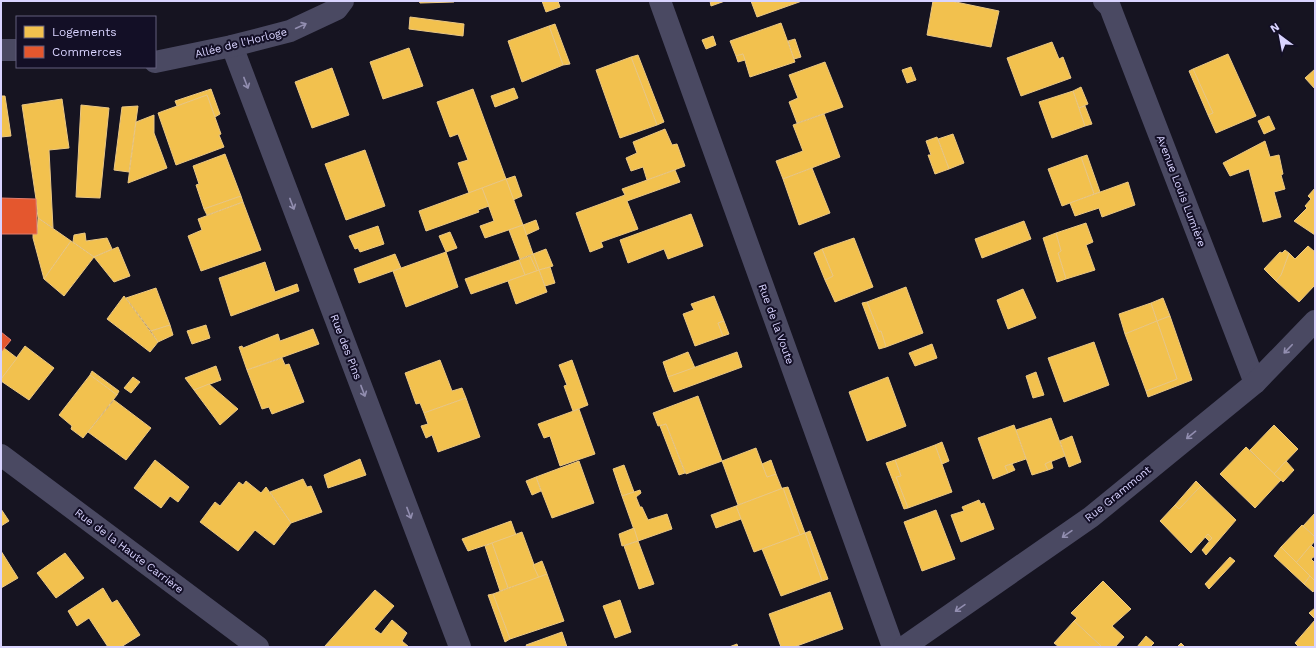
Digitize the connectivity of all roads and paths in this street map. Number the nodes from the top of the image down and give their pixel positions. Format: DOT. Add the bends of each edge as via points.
graph roads {
  1 [pos="343,1"];
  2 [pos="660,1"];
  3 [pos="1104,1"];
  4 [pos="232,46"];
  5 [pos="1,50"];
  6 [pos="16,50"];
  7 [pos="156,62"];
  8 [pos="1315,322"];
  9 [pos="1255,383"];
  10 [pos="1,455"];
  11 [pos="258,647"];
  12 [pos="460,647"];
  13 [pos="893,647"];
  14 [pos="904,647"];
  4 -- 1 [label="street, Allée de l'Horloge, one-way" via="290,31 337,9"];
  2 -- 13 [label="street, Rue de la Voute"];
  3 -- 9 [label="street, Avenue Louis Lumière" via="1110,7"];
  4 -- 7 [label="street, Allée de l'Horloge"];
  4 -- 12 [label="street, Rue des Pins, one-way"];
  5 -- 6 [label="street"];
  8 -- 9 [label="street, Rue Grammont, one-way"];
  9 -- 14 [label="street, Rue Grammont, one-way" via="1091,517"];
  10 -- 11 [label="street, Rue de la Haute Carrière"];
}
